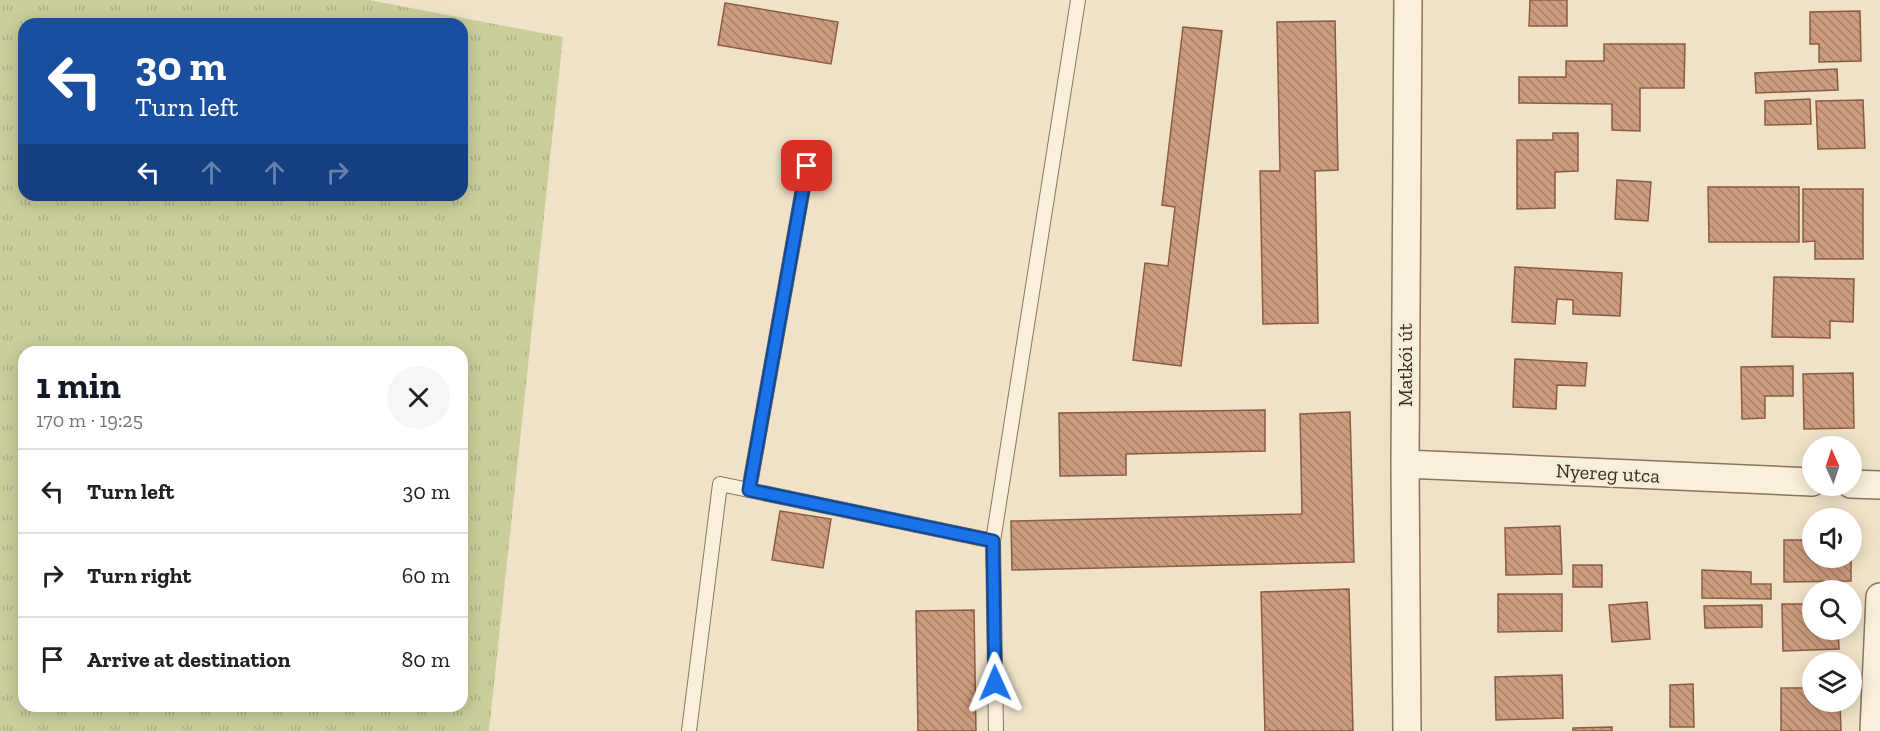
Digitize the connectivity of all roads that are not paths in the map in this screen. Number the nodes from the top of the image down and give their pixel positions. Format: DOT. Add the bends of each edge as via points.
graph roads {
  1 [pos="1078,0"];
  2 [pos="1408,0"];
  3 [pos="807,166"];
  4 [pos="1405,464"];
  5 [pos="1802,482"];
  6 [pos="1862,484"];
  7 [pos="1880,485"];
  8 [pos="749,490"];
  9 [pos="993,541"];
  10 [pos="1880,597"];
  11 [pos="689,731"];
  12 [pos="996,731"];
  13 [pos="1407,731"];
  14 [pos="1874,731"];
  1 -- 9 [label="lane"];
  2 -- 4 [label="street, Matkói út"];
  3 -- 8 [label="lane"];
  4 -- 5 [label="street, Nyereg utca"];
  4 -- 13 [label="street, Matkói út"];
  6 -- 7 [label="street"];
  8 -- 9 [label="lane"];
  8 -- 11 [label="lane" via="720,484"];
  9 -- 12 [label="lane"];
  10 -- 14 [label="street"];
}
